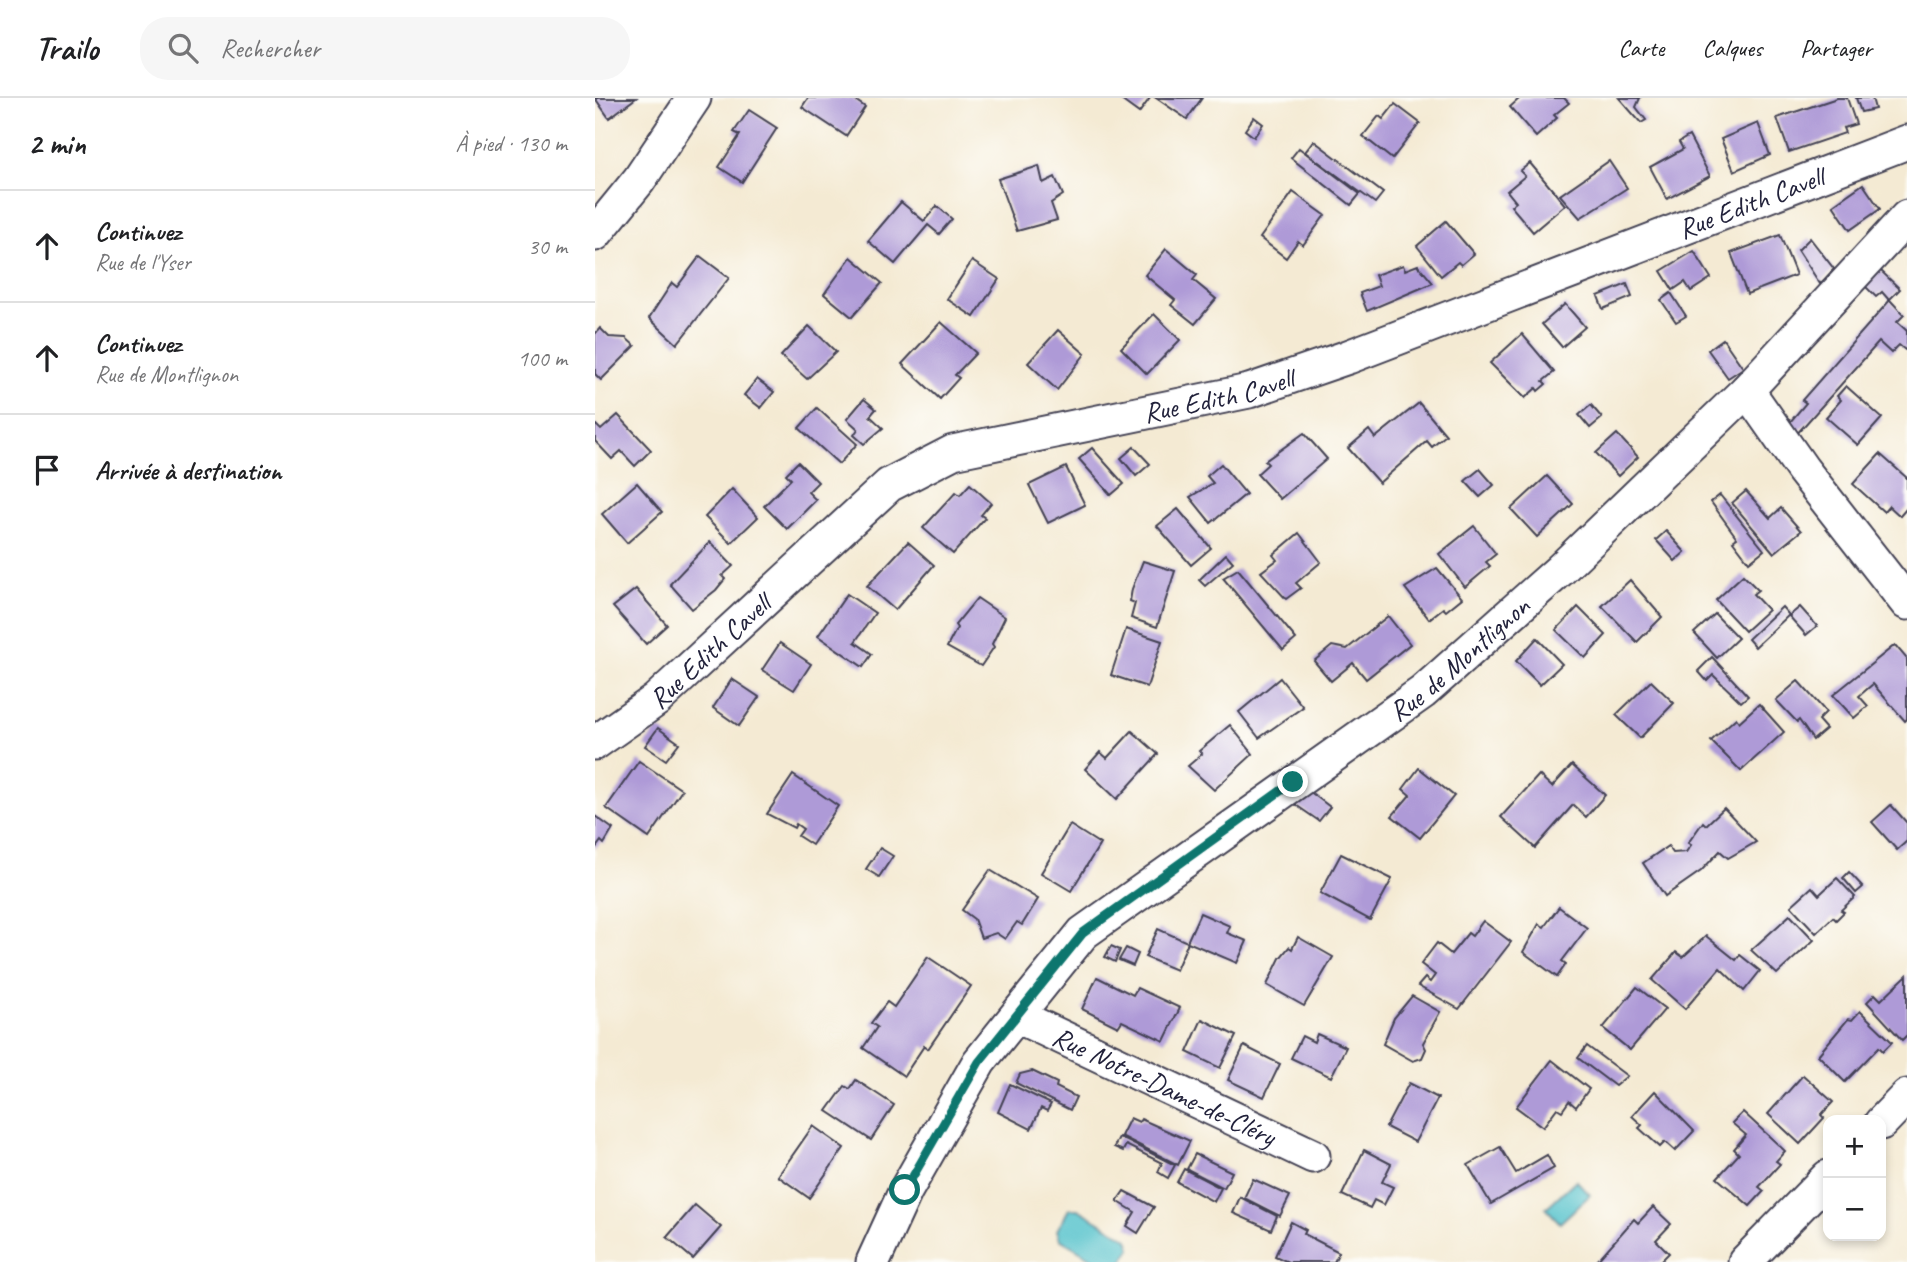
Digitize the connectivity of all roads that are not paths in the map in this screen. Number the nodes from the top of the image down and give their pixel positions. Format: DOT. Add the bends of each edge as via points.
graph roads {
  1 [pos="694,98"];
  2 [pos="1907,142"];
  3 [pos="1907,218"];
  4 [pos="595,234"];
  5 [pos="1747,390"];
  6 [pos="1907,603"];
  7 [pos="595,743"];
  8 [pos="1017,1016"];
  9 [pos="1907,1096"];
  10 [pos="1886,1117"];
  11 [pos="1313,1156"];
  12 [pos="1827,1178"];
  13 [pos="873,1262"];
  14 [pos="1745,1262"];
  1 -- 4 [label="street" via="639,180"];
  2 -- 7 [label="street, Rue Edith Cavell" via="1249,391 953,452 889,485 656,700"];
  3 -- 5 [label="street, Rue de Montlignon"];
  5 -- 6 [label="street"];
  5 -- 8 [label="street, Rue de Montlignon" via="1560,570 1423,692 1083,933"];
  8 -- 11 [label="street, Rue Notre-Dame-de-Cléry"];
  8 -- 13 [label="street, Rue de Montlignon" via="979,1062 905,1190"];
  9 -- 10 [label="street"];
  12 -- 14 [label="street"];
}
